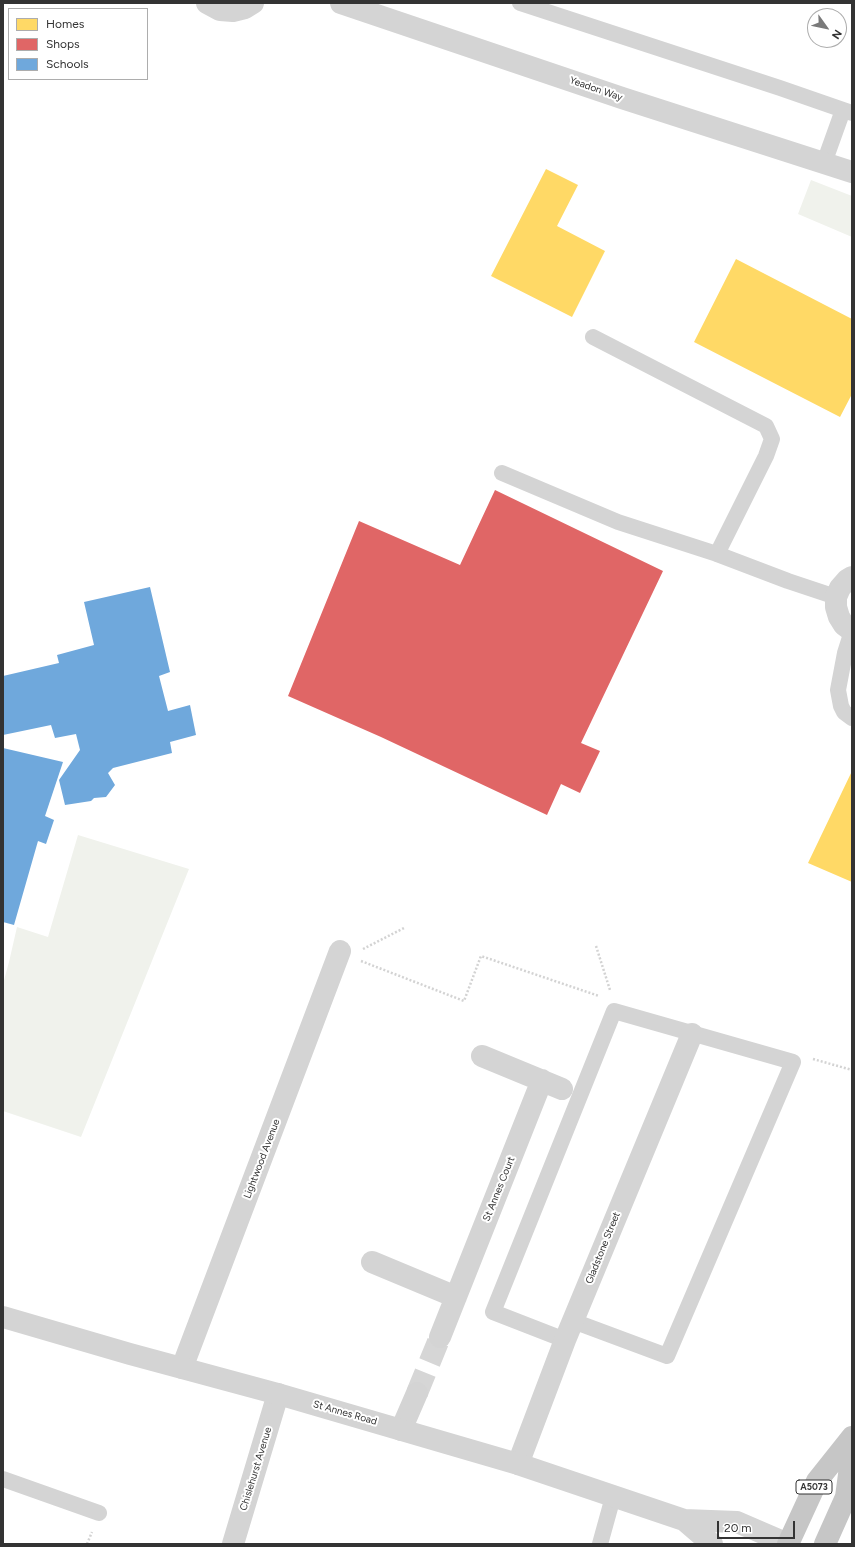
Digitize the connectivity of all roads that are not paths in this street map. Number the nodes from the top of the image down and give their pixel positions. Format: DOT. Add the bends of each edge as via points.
graph roads {
  1 [pos="197,3"];
  2 [pos="253,3"];
  3 [pos="341,3"];
  4 [pos="520,3"];
  5 [pos="213,7"];
  6 [pos="847,111"];
  7 [pos="824,163"];
  8 [pos="852,172"];
  9 [pos="593,337"];
  10 [pos="502,473"];
  11 [pos="717,554"];
  12 [pos="852,577"];
  13 [pos="836,597"];
  14 [pos="852,631"];
  15 [pos="852,718"];
  16 [pos="343,953"];
  17 [pos="692,1034"];
  18 [pos="482,1056"];
  19 [pos="542,1080"];
  20 [pos="562,1089"];
  21 [pos="372,1262"];
  22 [pos="456,1297"];
  23 [pos="4,1321"];
  24 [pos="569,1330"];
  25 [pos="440,1337"];
  26 [pos="182,1368"];
  27 [pos="417,1393"];
  28 [pos="278,1394"];
  29 [pos="401,1430"];
  30 [pos="852,1437"];
  31 [pos="852,1452"];
  32 [pos="518,1464"];
  33 [pos="3,1479"];
  34 [pos="613,1497"];
  35 [pos="99,1513"];
  36 [pos="684,1520"];
  37 [pos="234,1544"];
  38 [pos="600,1544"];
  39 [pos="712,1544"];
  40 [pos="788,1544"];
  41 [pos="825,1544"];
  1 -- 5 [label="street"];
  2 -- 5 [label="street" via="233,11"];
  3 -- 7 [label="street, Yeadon Way"];
  4 -- 6 [label="lane"];
  6 -- 7 [label="lane"];
  7 -- 8 [label="street, Yeadon Way"];
  9 -- 11 [label="lane" via="766,426 772,439 766,456"];
  10 -- 11 [label="lane" via="618,522"];
  11 -- 13 [label="lane"];
  12 -- 13 [label="street" via="840,588"];
  13 -- 14 [label="street" via="839,617"];
  14 -- 15 [label="lane" via="838,690 841,706"];
  16 -- 26 [label="street, Lightwood Avenue"];
  17 -- 24 [label="street, Gladstone Street"];
  17 -- 24 [label="lane" via="613,1006 493,1312"];
  17 -- 24 [label="lane" via="793,1062 667,1356"];
  18 -- 19 [label="street"];
  19 -- 20 [label="street"];
  19 -- 22 [label="street, St Annes Court"];
  21 -- 22 [label="street"];
  22 -- 25 [label="street, St Annes Court"];
  23 -- 26 [label="street, St Annes Road"];
  24 -- 32 [label="street, Gladstone Street"];
  26 -- 28 [label="street, St Annes Road"];
  27 -- 29 [label="street"];
  28 -- 29 [label="street, St Annes Road"];
  28 -- 37 [label="street, Chislehurst Avenue"];
  29 -- 32 [label="street, St Annes Road"];
  30 -- 40 [label="highway, A5073" via="817,1480"];
  31 -- 41 [label="highway, A5073" via="846,1497"];
  32 -- 34 [label="street, St Annes Road"];
  33 -- 35 [label="lane"];
  34 -- 36 [label="street, St Annes Road"];
  34 -- 38 [label="lane"];
  36 -- 39 [label="street, St Annes Road"];
  36 -- 40 [label="street, St Annes Road" via="737,1522"];
}
